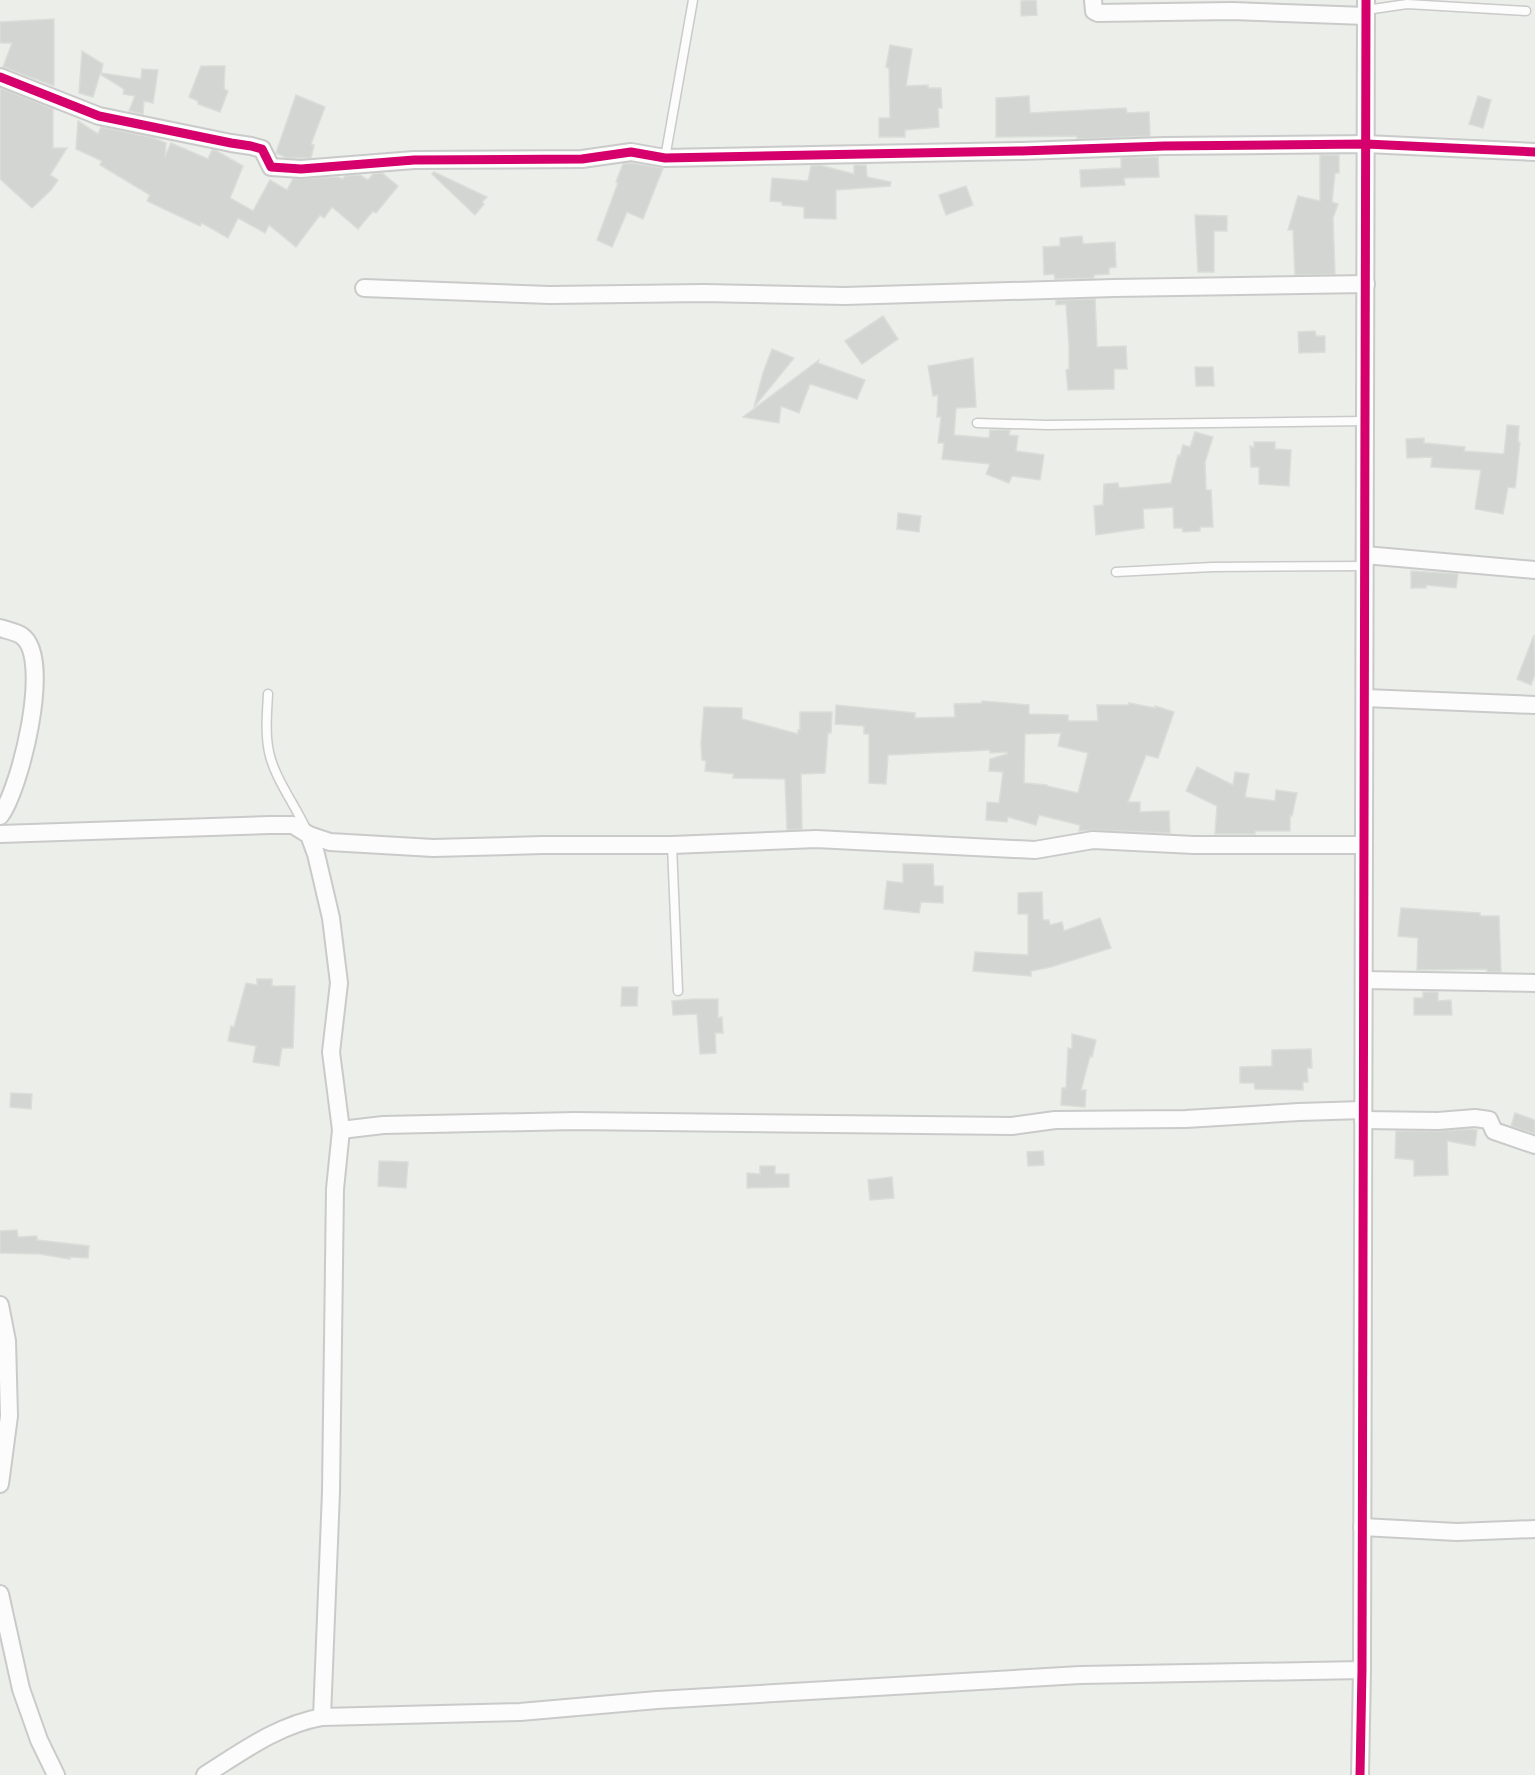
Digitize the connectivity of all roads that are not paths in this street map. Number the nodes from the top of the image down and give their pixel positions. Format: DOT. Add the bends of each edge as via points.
graph roads {
  1 [pos="693,0"];
  2 [pos="1093,0"];
  3 [pos="1366,9"];
  4 [pos="1526,11"];
  5 [pos="0,77"];
  6 [pos="1366,144"];
  7 [pos="1535,152"];
  8 [pos="665,158"];
  9 [pos="1366,285"];
  10 [pos="364,288"];
  11 [pos="1365,421"];
  12 [pos="977,423"];
  13 [pos="1365,560"];
  14 [pos="1535,570"];
  15 [pos="1116,572"];
  16 [pos="0,628"];
  17 [pos="268,694"];
  18 [pos="1365,698"];
  19 [pos="1535,705"];
  20 [pos="0,816"];
  21 [pos="0,834"];
  22 [pos="309,835"];
  23 [pos="672,845"];
  24 [pos="1364,845"];
  25 [pos="1364,980"];
  26 [pos="1535,982"];
  27 [pos="678,991"];
  28 [pos="1363,1115"];
  29 [pos="341,1130"];
  30 [pos="1535,1144"];
  31 [pos="0,1305"];
  32 [pos="0,1484"];
  33 [pos="1362,1527"];
  34 [pos="1535,1529"];
  35 [pos="0,1594"];
  36 [pos="1362,1670"];
  37 [pos="322,1718"];
  38 [pos="56,1775"];
  39 [pos="205,1775"];
  40 [pos="1360,1775"];
  1 -- 8 [label="lane"];
  2 -- 3 [label="street" via="1094,11 1098,13"];
  3 -- 4 [label="lane" via="1407,4"];
  3 -- 6 [label="street"];
  5 -- 8 [label="street" via="99,116 262,149 271,167 279,169 414,160 582,159 631,152"];
  6 -- 7 [label="street"];
  6 -- 8 [label="street"];
  6 -- 9 [label="street"];
  9 -- 10 [label="street" via="845,296 549,295"];
  9 -- 11 [label="street"];
  11 -- 12 [label="lane"];
  11 -- 13 [label="street"];
  13 -- 14 [label="street"];
  13 -- 15 [label="lane"];
  13 -- 18 [label="street"];
  16 -- 20 [label="street" via="22,636 30,648 36,675 30,728 20,767"];
  17 -- 22 [label="lane" via="269,752"];
  18 -- 19 [label="street"];
  18 -- 24 [label="street"];
  21 -- 22 [label="street" via="293,825"];
  22 -- 23 [label="street" via="330,842 434,848"];
  22 -- 29 [label="street" via="331,918 339,983 331,1052"];
  23 -- 24 [label="street" via="816,839 1035,850 1093,840 1194,845"];
  23 -- 27 [label="lane"];
  24 -- 25 [label="street"];
  25 -- 26 [label="street"];
  25 -- 28 [label="street"];
  28 -- 29 [label="street" via="1299,1112 1186,1119 1055,1120 1012,1125 575,1122 383,1125"];
  28 -- 30 [label="street" via="1488,1120 1494,1131"];
  28 -- 33 [label="street"];
  29 -- 37 [label="street" via="335,1189 331,1492"];
  31 -- 32 [label="street" via="7,1341 9,1416"];
  33 -- 34 [label="street" via="1457,1532"];
  33 -- 36 [label="street"];
  35 -- 38 [label="street" via="21,1689"];
  36 -- 37 [label="street" via="1080,1675 669,1699 520,1712"];
  36 -- 40 [label="street"];
  37 -- 39 [label="street" via="301,1721 266,1737"];
}
